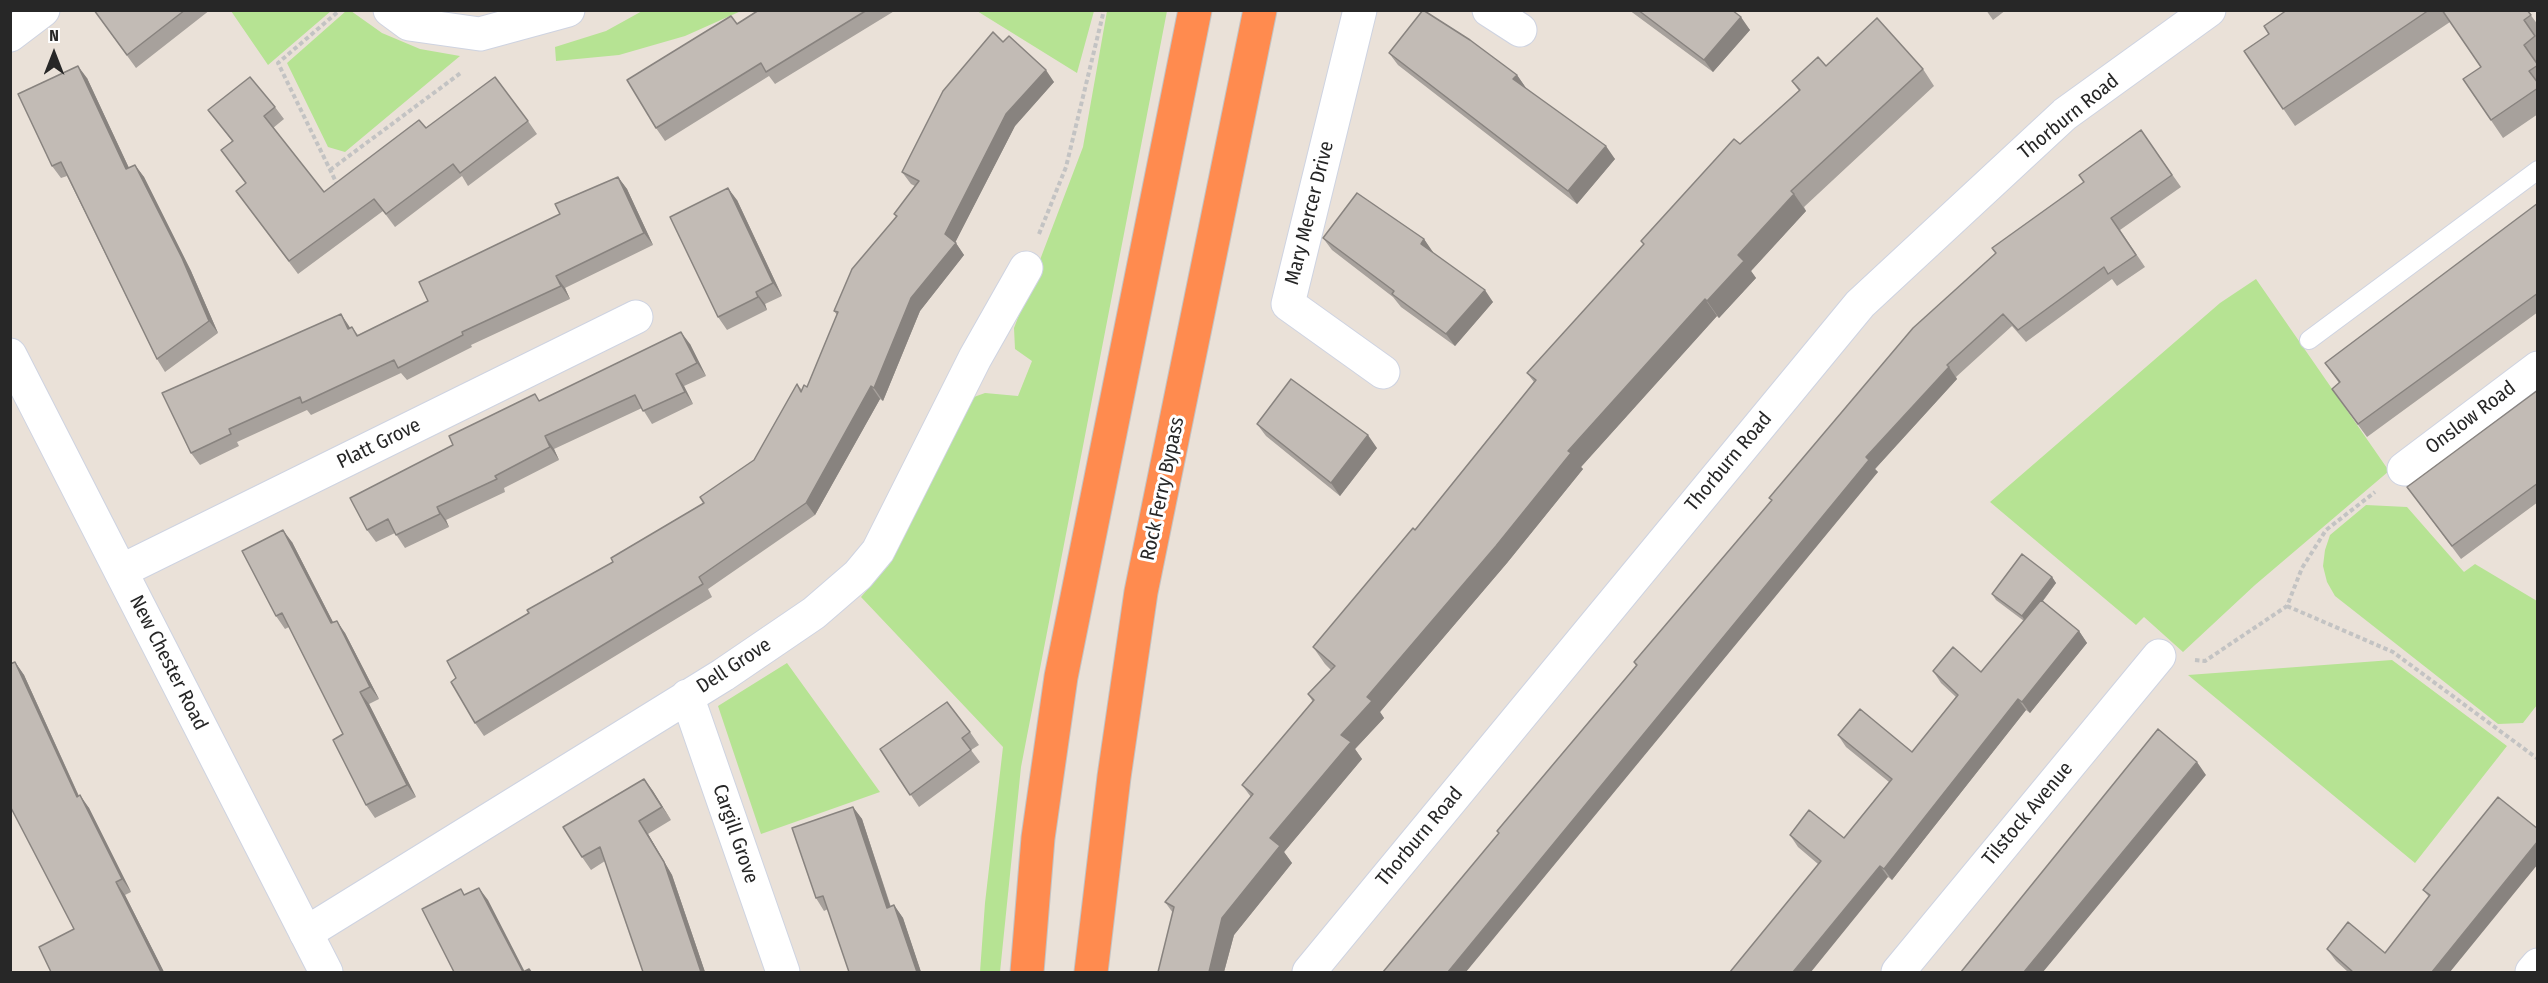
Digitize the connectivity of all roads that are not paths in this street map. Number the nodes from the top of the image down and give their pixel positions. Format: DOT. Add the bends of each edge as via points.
graph roads {
  1 [pos="43,10"];
  2 [pos="390,10"];
  3 [pos="568,10"];
  4 [pos="1195,10"];
  5 [pos="1260,10"];
  6 [pos="1360,10"];
  7 [pos="1490,10"];
  8 [pos="2209,10"];
  9 [pos="1520,30"];
  10 [pos="10,35"];
  11 [pos="2538,170"];
  12 [pos="1026,268"];
  13 [pos="636,317"];
  14 [pos="2309,340"];
  15 [pos="10,355"];
  16 [pos="2538,368"];
  17 [pos="1383,372"];
  18 [pos="2404,469"];
  19 [pos="121,571"];
  20 [pos="2159,656"];
  21 [pos="687,696"];
  22 [pos="306,933"];
  23 [pos="2538,965"];
  24 [pos="326,972"];
  25 [pos="783,972"];
  26 [pos="1027,972"];
  27 [pos="1091,972"];
  28 [pos="1309,972"];
  29 [pos="1898,972"];
  30 [pos="2532,972"];
  1 -- 10 [label="street"];
  2 -- 3 [label="street" via="409,24 480,34"];
  4 -- 26 [label="highway" via="1061,677 1038,838"];
  5 -- 27 [label="highway, Rock Ferry Bypass" via="1141,592"];
  6 -- 17 [label="street, Mary Mercer Drive" via="1288,304"];
  7 -- 9 [label="street"];
  8 -- 28 [label="street, Thorburn Road" via="2065,114 1860,304"];
  11 -- 14 [label="lane"];
  12 -- 21 [label="street, Dell Grove" via="975,358 878,551 858,575 814,613"];
  13 -- 19 [label="street, Platt Grove"];
  15 -- 19 [label="street, New Chester Road"];
  16 -- 18 [label="street, Onslow Road"];
  19 -- 22 [label="street, New Chester Road"];
  20 -- 29 [label="street, Tilstock Avenue"];
  21 -- 22 [label="street, Dell Grove"];
  21 -- 25 [label="street, Cargill Grove"];
  22 -- 24 [label="street, New Chester Road"];
  23 -- 30 [label="street"];
}
